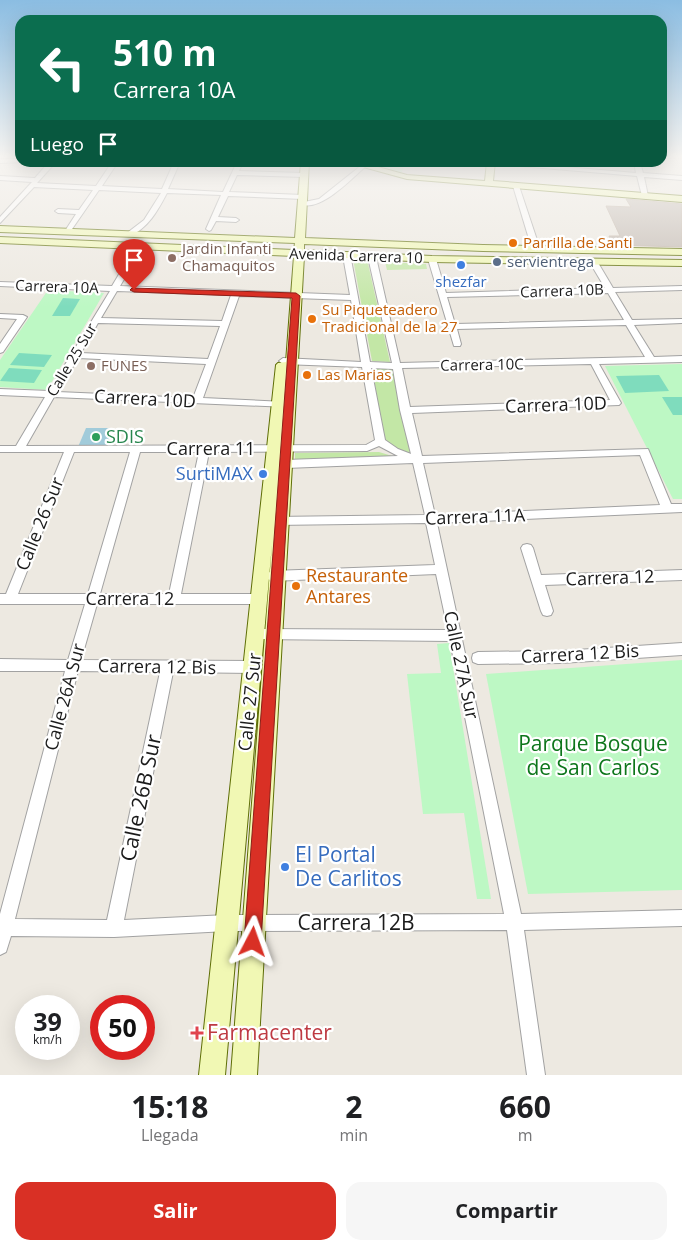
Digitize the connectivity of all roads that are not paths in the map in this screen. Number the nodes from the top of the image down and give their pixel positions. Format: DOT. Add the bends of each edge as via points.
graph roads {
  1 [pos="13,207"];
  2 [pos="84,207"];
  3 [pos="155,207"];
  4 [pos="219,207"];
  5 [pos="302,207"];
  6 [pos="522,207"];
  7 [pos="58,211"];
  8 [pos="81,212"];
  9 [pos="152,214"];
  10 [pos="214,218"];
  11 [pos="236,220"];
  12 [pos="0,221"];
  13 [pos="0,228"];
  14 [pos="208,229"];
  15 [pos="68,231"];
  16 [pos="130,234"];
  17 [pos="152,235"];
  18 [pos="0,240"];
  19 [pos="300,240"];
  20 [pos="140,246"];
  21 [pos="536,249"];
  22 [pos="682,252"];
  23 [pos="296,254"];
  24 [pos="347,256"];
  25 [pos="372,257"];
  26 [pos="432,259"];
  27 [pos="592,261"];
  28 [pos="682,263"];
  29 [pos="0,284"];
  30 [pos="682,288"];
  31 [pos="114,289"];
  32 [pos="610,290"];
  33 [pos="236,294"];
  34 [pos="442,295"];
  35 [pos="292,296"];
  36 [pos="355,298"];
  37 [pos="0,316"];
  38 [pos="96,320"];
  39 [pos="682,321"];
  40 [pos="629,322"];
  41 [pos="225,324"];
  42 [pos="452,327"];
  43 [pos="457,344"];
  44 [pos="0,350"];
  45 [pos="75,355"];
  46 [pos="682,359"];
  47 [pos="651,360"];
  48 [pos="288,361"];
  49 [pos="211,362"];
  50 [pos="594,362"];
  51 [pos="367,364"];
  52 [pos="396,366"];
  53 [pos="0,392"];
  54 [pos="52,394"];
  55 [pos="197,401"];
  56 [pos="284,405"];
  57 [pos="405,410"];
  58 [pos="380,442"];
  59 [pos="19,449"];
  60 [pos="70,449"];
  61 [pos="136,449"];
  62 [pos="206,449"];
  63 [pos="281,449"];
  64 [pos="0,450"];
  65 [pos="416,460"];
  66 [pos="286,464"];
  67 [pos="667,508"];
  68 [pos="682,508"];
  69 [pos="431,519"];
  70 [pos="275,521"];
  71 [pos="527,548"];
  72 [pos="441,569"];
  73 [pos="270,576"];
  74 [pos="682,576"];
  75 [pos="537,580"];
  76 [pos="5,598"];
  77 [pos="92,599"];
  78 [pos="174,599"];
  79 [pos="260,600"];
  80 [pos="547,611"];
  81 [pos="265,634"];
  82 [pos="455,636"];
  83 [pos="682,649"];
  84 [pos="478,658"];
  85 [pos="0,665"];
  86 [pos="73,666"];
  87 [pos="253,667"];
  88 [pos="167,668"];
  89 [pos="682,918"];
  90 [pos="514,922"];
  91 [pos="227,923"];
  92 [pos="254,923"];
  93 [pos="3,928"];
  94 [pos="114,929"];
  95 [pos="0,946"];
  96 [pos="212,1075"];
  97 [pos="244,1075"];
  98 [pos="536,1075"];
  1 -- 12 [label="street"];
  2 -- 8 [label="street"];
  3 -- 9 [label="street"];
  4 -- 10 [label="street"];
  5 -- 19 [label="main road, Calle 27 Sur"];
  6 -- 21 [label="street"];
  7 -- 8 [label="street"];
  8 -- 15 [label="street"];
  9 -- 16 [label="street"];
  9 -- 17 [label="street" via="149,230"];
  10 -- 11 [label="street"];
  10 -- 14 [label="street"];
  13 -- 15 [label="main road, Avenida Carrera 10"];
  15 -- 16 [label="main road, Avenida Carrera 10"];
  16 -- 17 [label="main road, Avenida Carrera 10"];
  17 -- 19 [label="main road, Avenida Carrera 10"];
  18 -- 20 [label="main road, Avenida Carrera 10"];
  19 -- 21 [label="main road, Avenida Carrera 10"];
  19 -- 23 [label="main road, Calle 27 Sur"];
  20 -- 23 [label="main road, Avenida Carrera 10"];
  20 -- 31 [label="street, Calle 25 Sur"];
  21 -- 22 [label="main road, Avenida Carrera 10"];
  23 -- 24 [label="main road, Avenida Carrera 10"];
  23 -- 35 [label="main road, Calle 27 Sur"];
  24 -- 25 [label="main road, Avenida Carrera 10"];
  24 -- 36 [label="street"];
  25 -- 26 [label="main road, Avenida Carrera 10"];
  25 -- 52 [label="street, Calle 27A Sur"];
  26 -- 27 [label="main road, Avenida Carrera 10"];
  26 -- 34 [label="street"];
  27 -- 28 [label="main road, Avenida Carrera 10"];
  27 -- 32 [label="street"];
  29 -- 31 [label="street, Carrera 10A"];
  30 -- 32 [label="street, Carrera 10B"];
  31 -- 33 [label="street, Carrera 10A"];
  31 -- 38 [label="street, Calle 25 Sur"];
  32 -- 34 [label="street, Carrera 10B"];
  32 -- 40 [label="street"];
  33 -- 35 [label="street, Carrera 10A"];
  33 -- 41 [label="street"];
  34 -- 42 [label="street"];
  35 -- 36 [label="street, Carrera 10A"];
  35 -- 48 [label="main road, Calle 27 Sur"];
  36 -- 51 [label="street"];
  37 -- 44 [label="street" via="23,317"];
  38 -- 41 [label="street"];
  38 -- 45 [label="street, Calle 25 Sur"];
  39 -- 40 [label="street, Carrera 10B"];
  40 -- 42 [label="street, Carrera 10B"];
  40 -- 47 [label="street"];
  41 -- 49 [label="street"];
  42 -- 43 [label="street"];
  45 -- 49 [label="street"];
  45 -- 54 [label="street, Calle 25 Sur"];
  46 -- 47 [label="street, Carrera 10C"];
  47 -- 50 [label="street, Carrera 10C"];
  48 -- 51 [label="street, Carrera 10C"];
  48 -- 56 [label="main road, Calle 27 Sur"];
  49 -- 55 [label="street"];
  50 -- 52 [label="street, Carrera 10C"];
  50 -- 57 [label="street, Carrera 10D" via="616,403"];
  51 -- 52 [label="street, Carrera 10C"];
  51 -- 58 [label="street"];
  52 -- 57 [label="street, Calle 27A Sur"];
  53 -- 54 [label="street, Carrera 10D"];
  54 -- 55 [label="street, Carrera 10D"];
  54 -- 59 [label="street, Calle 25 Sur"];
  55 -- 56 [label="street, Carrera 10D"];
  56 -- 63 [label="main road, Calle 27 Sur"];
  57 -- 65 [label="street, Calle 27A Sur"];
  58 -- 63 [label="street, Carrera 11" via="367,448"];
  58 -- 65 [label="street"];
  59 -- 60 [label="street, Carrera 11"];
  59 -- 64 [label="street, Carrera 11"];
  60 -- 61 [label="street, Carrera 11"];
  60 -- 76 [label="street, Calle 26 Sur"];
  61 -- 62 [label="street, Carrera 11"];
  61 -- 77 [label="street, Calle 26A Sur"];
  62 -- 63 [label="street, Carrera 11"];
  62 -- 78 [label="street"];
  63 -- 66 [label="main road, Calle 27 Sur"];
  63 -- 70 [label="main road, Calle 27 Sur"];
  65 -- 66 [label="street"];
  65 -- 67 [label="street" via="644,451"];
  65 -- 69 [label="street, Calle 27A Sur"];
  66 -- 70 [label="main road, Calle 27 Sur"];
  67 -- 68 [label="street, Carrera 11A"];
  67 -- 69 [label="street, Carrera 11A"];
  69 -- 70 [label="street, Carrera 11A"];
  69 -- 72 [label="street, Calle 27A Sur"];
  70 -- 73 [label="main road, Calle 27 Sur"];
  71 -- 75 [label="street"];
  72 -- 73 [label="street"];
  72 -- 82 [label="street, Calle 27A Sur"];
  73 -- 79 [label="main road, Calle 27 Sur"];
  73 -- 81 [label="main road, Calle 27 Sur"];
  74 -- 75 [label="street, Carrera 12"];
  75 -- 80 [label="street"];
  76 -- 77 [label="street, Carrera 12"];
  77 -- 78 [label="street, Carrera 12"];
  77 -- 86 [label="street, Calle 26A Sur"];
  78 -- 79 [label="street, Carrera 12"];
  79 -- 81 [label="main road, Calle 27 Sur"];
  81 -- 82 [label="street"];
  81 -- 87 [label="main road, Calle 27 Sur"];
  81 -- 92 [label="main road, Calle 27 Sur"];
  82 -- 90 [label="street, Calle 27A Sur"];
  83 -- 84 [label="street, Carrera 12 Bis"];
  85 -- 86 [label="street, Carrera 12 Bis"];
  86 -- 88 [label="street, Carrera 12 Bis"];
  86 -- 93 [label="street, Calle 26A Sur"];
  87 -- 88 [label="street, Carrera 12 Bis"];
  87 -- 91 [label="main road, Calle 27 Sur"];
  88 -- 94 [label="street, Calle 26B Sur"];
  89 -- 90 [label="street, Carrera 12B"];
  90 -- 92 [label="street, Carrera 12B"];
  90 -- 98 [label="street, Calle 27A Sur"];
  91 -- 92 [label="street, Carrera 12B"];
  91 -- 94 [label="street, Carrera 12B"];
  91 -- 96 [label="main road, Calle 27 Sur"];
  92 -- 97 [label="main road, Calle 27 Sur"];
  93 -- 94 [label="street, Carrera 12B"];
  93 -- 95 [label="street, Calle 26A Sur"];
}
